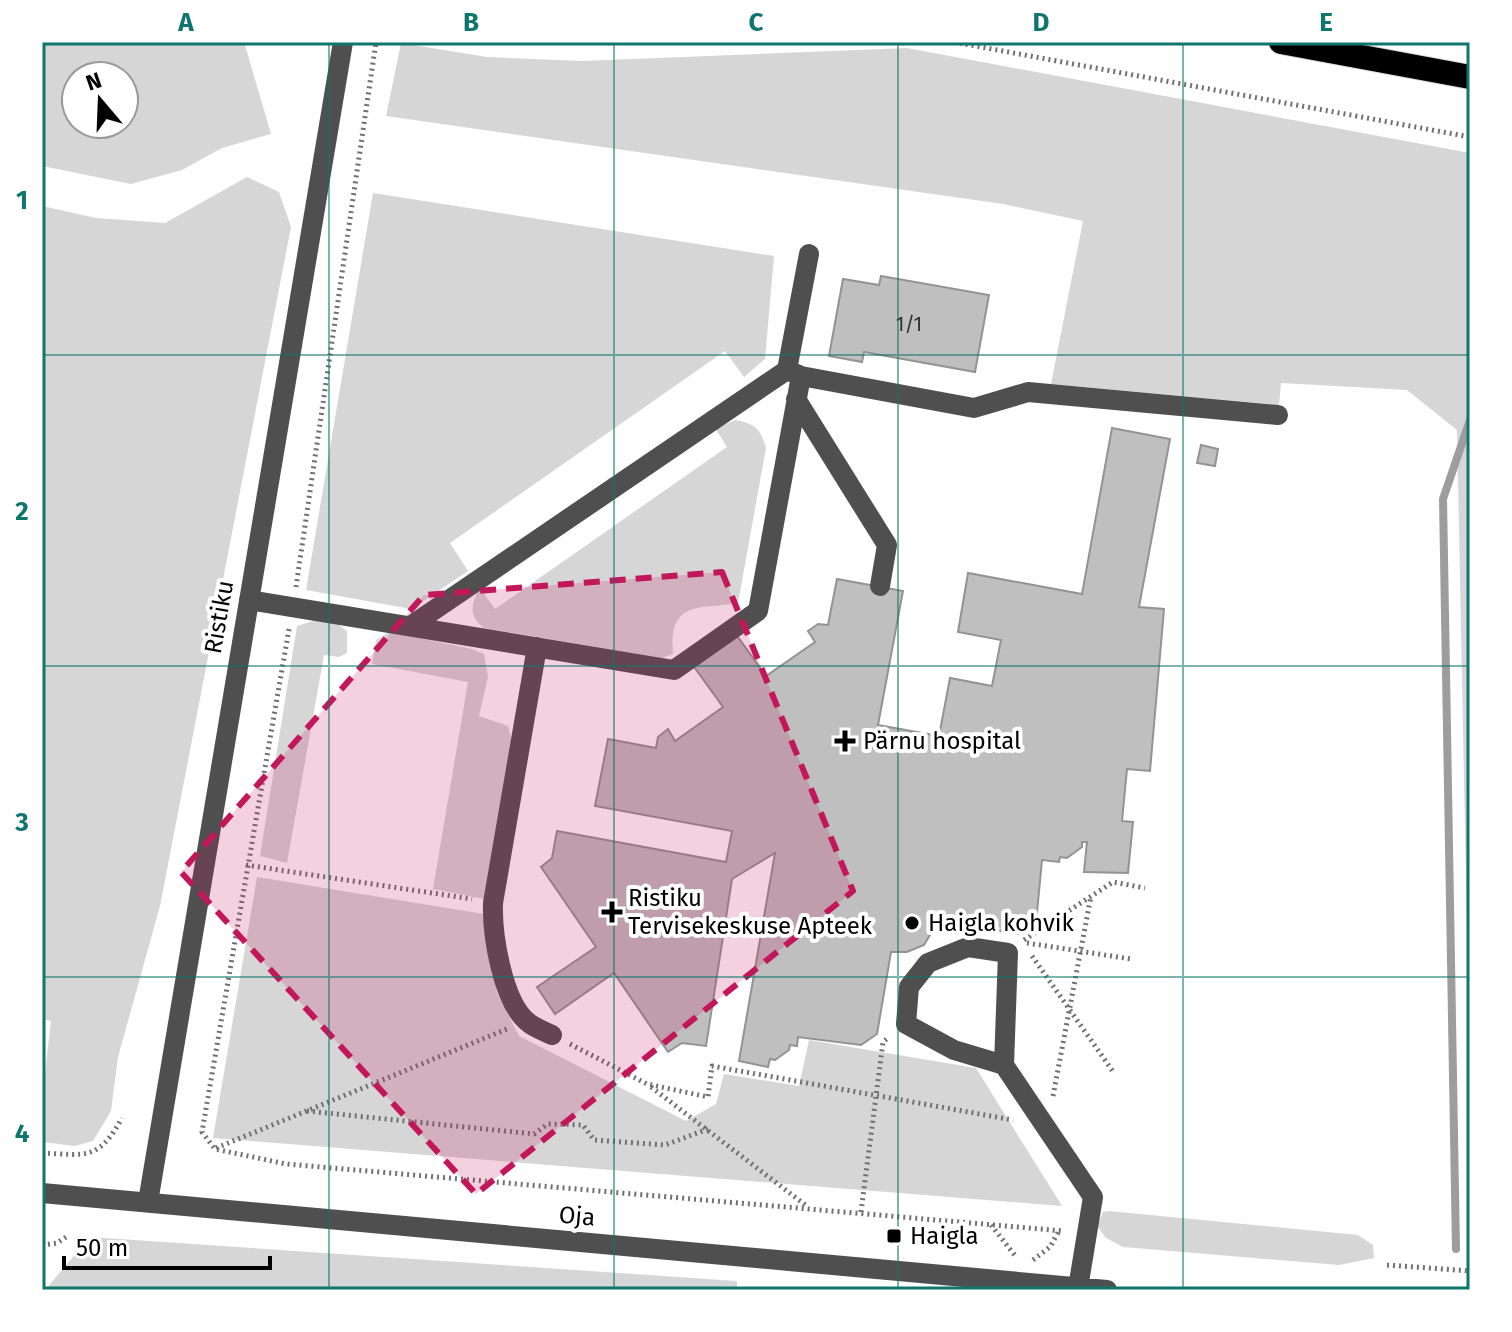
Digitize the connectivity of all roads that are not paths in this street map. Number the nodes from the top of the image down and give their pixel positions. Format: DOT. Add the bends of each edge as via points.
graph roads {
  1 [pos="343,42"];
  2 [pos="1281,42"];
  3 [pos="1470,77"];
  4 [pos="809,254"];
  5 [pos="794,373"];
  6 [pos="796,399"];
  7 [pos="1278,415"];
  8 [pos="880,586"];
  9 [pos="249,600"];
  10 [pos="412,625"];
  11 [pos="537,647"];
  12 [pos="552,1035"];
  13 [pos="1004,1065"];
  14 [pos="42,1193"];
  15 [pos="148,1202"];
  16 [pos="1047,1286"];
  17 [pos="1078,1288"];
  18 [pos="1107,1290"];
  1 -- 9 [label="street, Ristiku"];
  2 -- 3 [label="highway"];
  4 -- 5 [label="street"];
  5 -- 6 [label="street"];
  5 -- 7 [label="street" via="974,408 1028,392"];
  5 -- 10 [label="street"];
  6 -- 8 [label="street" via="887,545"];
  6 -- 11 [label="street" via="758,611 674,670"];
  9 -- 10 [label="street"];
  9 -- 15 [label="street, Ristiku"];
  10 -- 11 [label="street"];
  11 -- 12 [label="street" via="492,931 507,986 526,1022"];
  13 -- 13 [label="street" via="1015,948 968,947 928,963 909,987 906,1024 954,1050"];
  13 -- 17 [label="street" via="1093,1197"];
  14 -- 15 [label="street, Oja"];
  15 -- 16 [label="street, Oja"];
  16 -- 17 [label="street, Oja"];
  17 -- 18 [label="street, Oja"];
}
